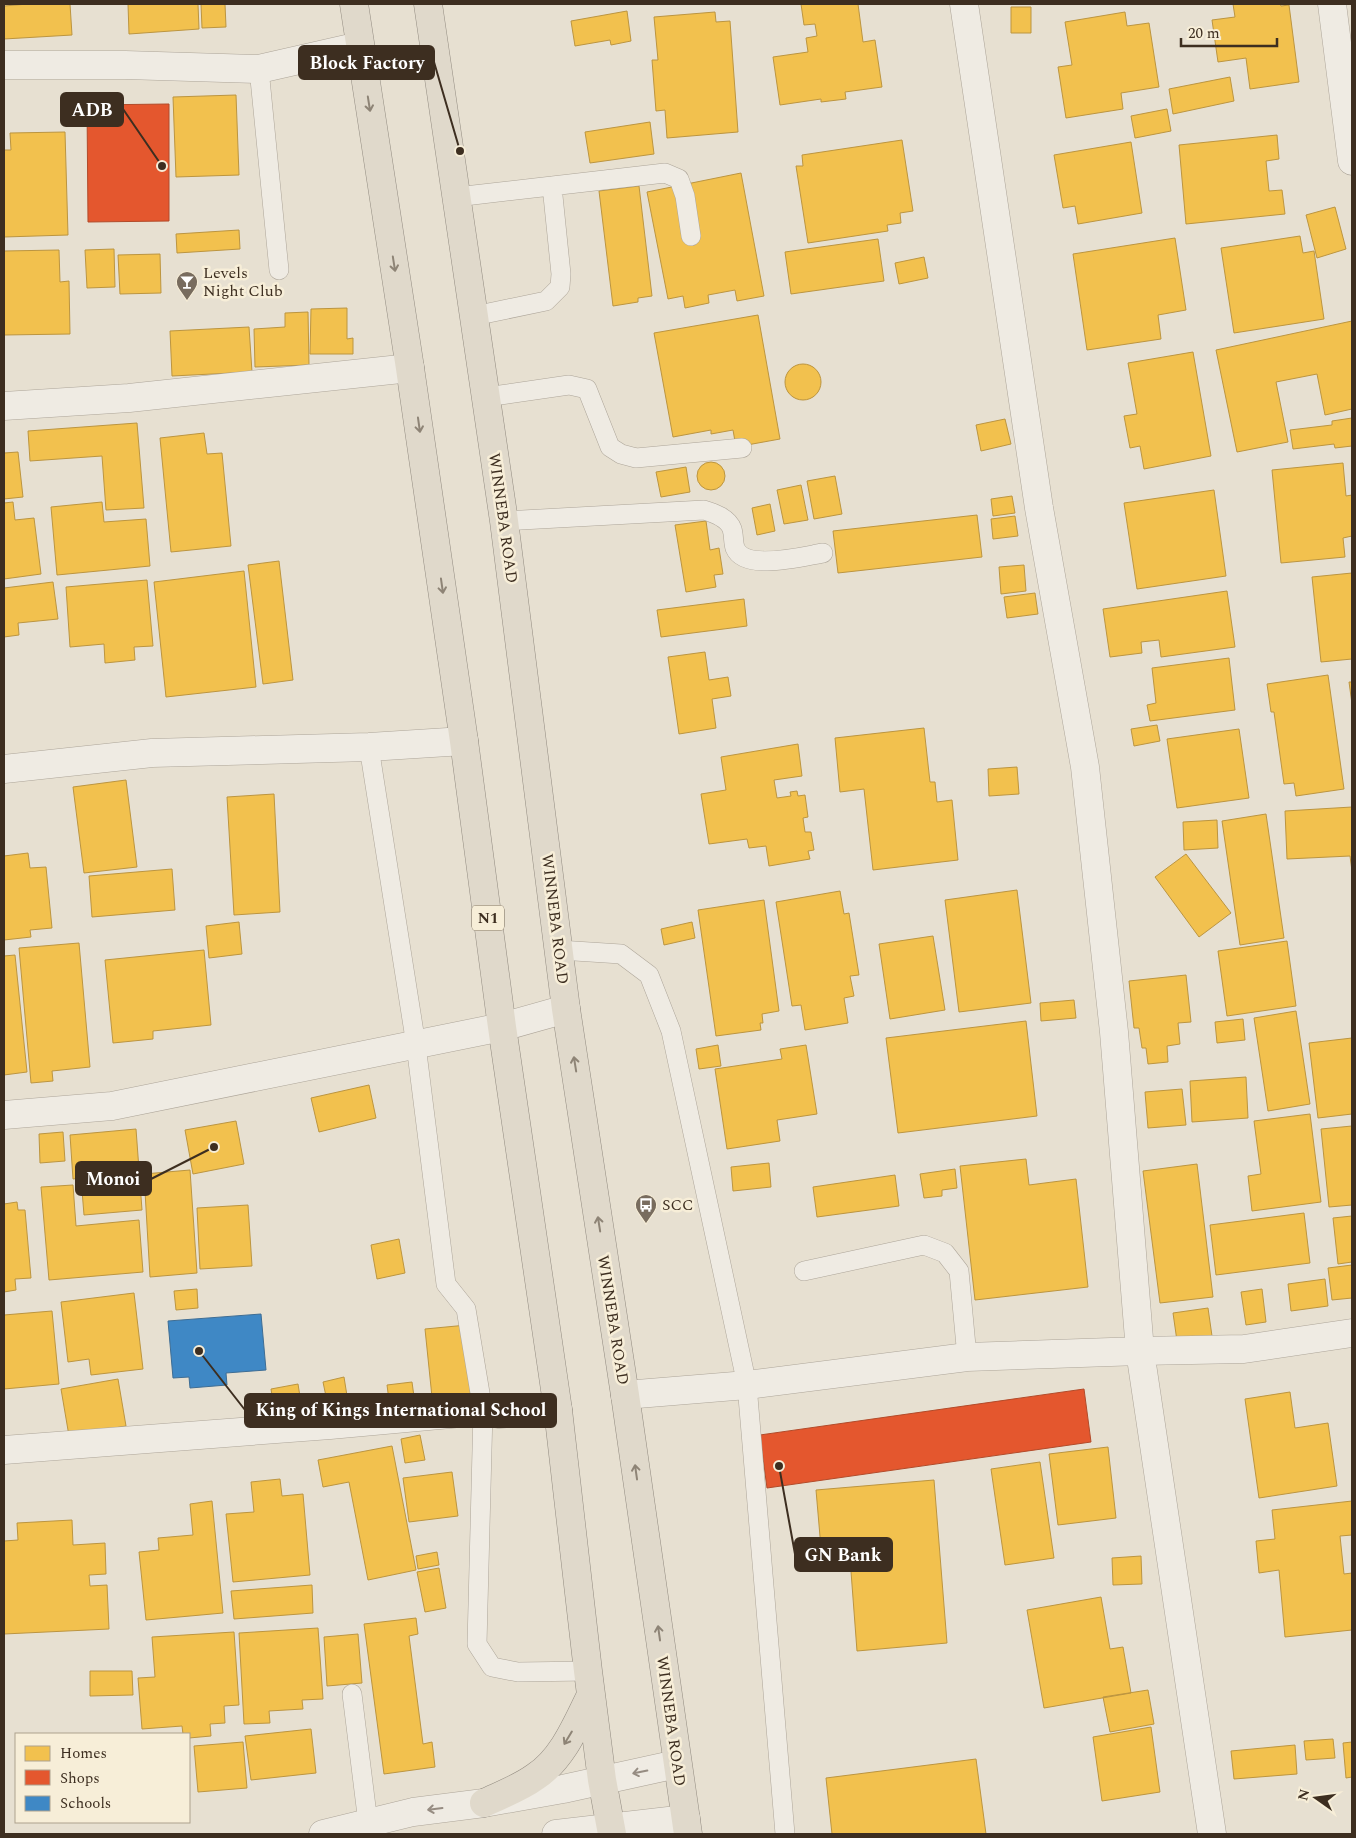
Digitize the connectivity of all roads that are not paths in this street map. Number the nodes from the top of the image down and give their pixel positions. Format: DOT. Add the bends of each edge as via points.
graph roads {
  1 [pos="354,4"];
  2 [pos="428,4"];
  3 [pos="964,4"];
  4 [pos="1332,4"];
  5 [pos="360,46"];
  6 [pos="4,65"];
  7 [pos="259,69"];
  8 [pos="1352,161"];
  9 [pos="552,186"];
  10 [pos="456,198"];
  11 [pos="691,236"];
  12 [pos="279,270"];
  13 [pos="474,316"];
  14 [pos="410,368"];
  15 [pos="486,397"];
  16 [pos="4,406"];
  17 [pos="742,448"];
  18 [pos="504,521"];
  19 [pos="824,553"];
  20 [pos="464,741"];
  21 [pos="369,747"];
  22 [pos="4,769"];
  23 [pos="559,950"];
  24 [pos="566,1009"];
  25 [pos="502,1027"];
  26 [pos="416,1045"];
  27 [pos="4,1115"];
  28 [pos="804,1271"];
  29 [pos="1352,1333"];
  30 [pos="1140,1350"];
  31 [pos="967,1357"];
  32 [pos="747,1385"];
  33 [pos="625,1396"];
  34 [pos="558,1410"];
  35 [pos="483,1411"];
  36 [pos="4,1450"];
  37 [pos="589,1683"];
  38 [pos="352,1694"];
  39 [pos="677,1764"];
  40 [pos="602,1780"];
  41 [pos="484,1803"];
  42 [pos="368,1823"];
  43 [pos="687,1827"];
  44 [pos="611,1832"];
  45 [pos="323,1834"];
  46 [pos="556,1834"];
  47 [pos="785,1834"];
  48 [pos="1212,1834"];
  1 -- 5 [label="highway, N1"];
  2 -- 10 [label="highway, WINNEBA ROAD"];
  3 -- 30 [label="street" via="1039,508 1085,767 1114,1032"];
  4 -- 8 [label="street"];
  5 -- 7 [label="street"];
  5 -- 14 [label="highway, N1, one-way"];
  6 -- 7 [label="street"];
  7 -- 12 [label="lane"];
  9 -- 10 [label="lane"];
  9 -- 11 [label="lane" via="665,173 678,179 685,196"];
  9 -- 13 [label="lane" via="562,274 560,287 546,301"];
  10 -- 13 [label="highway, WINNEBA ROAD"];
  13 -- 15 [label="highway, WINNEBA ROAD"];
  14 -- 16 [label="street" via="129,398"];
  14 -- 20 [label="highway, N1, one-way"];
  15 -- 17 [label="lane" via="569,385 587,389 610,447 636,458"];
  15 -- 18 [label="highway, WINNEBA ROAD"];
  18 -- 19 [label="lane" via="704,510 720,515 731,527 736,550 746,559 764,562"];
  18 -- 23 [label="highway, WINNEBA ROAD"];
  20 -- 21 [label="street"];
  20 -- 25 [label="highway, N1"];
  21 -- 22 [label="street" via="152,753"];
  21 -- 26 [label="lane"];
  23 -- 24 [label="highway, WINNEBA ROAD"];
  23 -- 32 [label="lane" via="621,954 649,975 672,1031"];
  24 -- 25 [label="street"];
  33 -- 24 [label="highway, WINNEBA ROAD, one-way"];
  25 -- 26 [label="street"];
  25 -- 34 [label="highway, N1"];
  26 -- 27 [label="street" via="112,1106"];
  26 -- 35 [label="lane" via="446,1284 466,1309"];
  28 -- 31 [label="lane" via="924,1245 946,1253 959,1272"];
  29 -- 30 [label="street" via="1244,1349"];
  30 -- 31 [label="street"];
  30 -- 48 [label="street"];
  31 -- 32 [label="street"];
  32 -- 33 [label="street"];
  32 -- 47 [label="lane"];
  39 -- 33 [label="highway, WINNEBA ROAD, one-way"];
  34 -- 35 [label="street" via="499,1414"];
  34 -- 37 [label="highway, N1"];
  35 -- 36 [label="street" via="330,1426"];
  35 -- 37 [label="lane" via="477,1644 492,1667"];
  37 -- 40 [label="highway, N1"];
  37 -- 41 [label="highway, one-way" via="569,1737 551,1763 536,1777"];
  38 -- 42 [label="lane"];
  39 -- 40 [label="street, one-way"];
  39 -- 43 [label="highway, WINNEBA ROAD"];
  40 -- 41 [label="street"];
  40 -- 44 [label="highway, N1"];
  41 -- 42 [label="street, one-way" via="412,1812"];
  42 -- 45 [label="street"];
  43 -- 44 [label="street"];
  44 -- 46 [label="street"];
}
